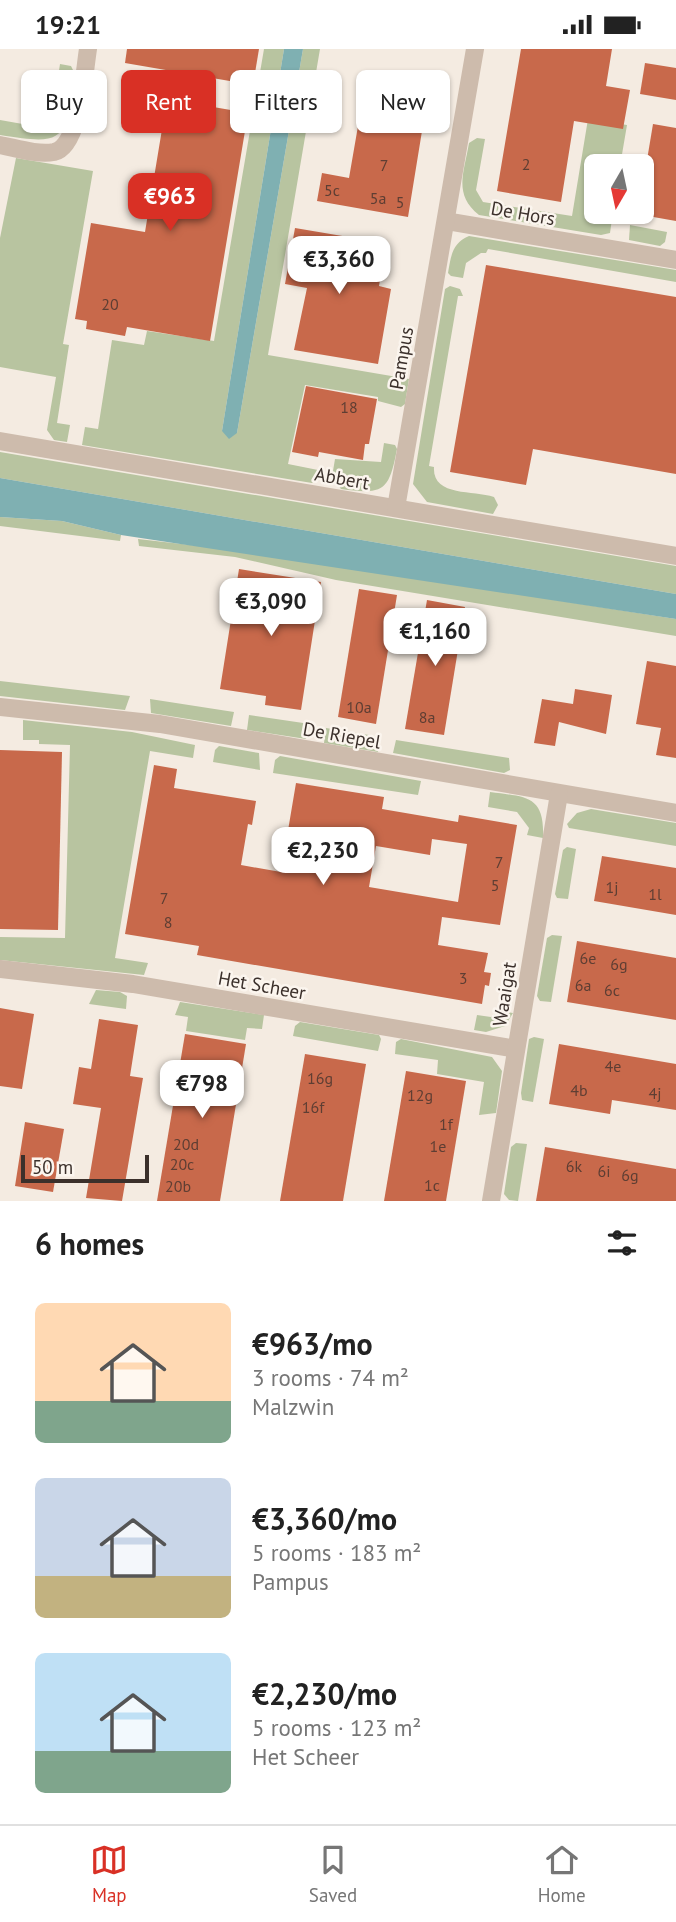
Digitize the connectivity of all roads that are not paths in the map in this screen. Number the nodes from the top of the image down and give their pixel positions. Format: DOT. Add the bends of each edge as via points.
graph roads {
  1 [pos="88,49"];
  2 [pos="475,49"];
  3 [pos="0,145"];
  4 [pos="446,221"];
  5 [pos="676,260"];
  6 [pos="0,441"];
  7 [pos="396,508"];
  8 [pos="676,556"];
  9 [pos="0,706"];
  10 [pos="559,793"];
  11 [pos="676,813"];
  12 [pos="0,969"];
  13 [pos="516,1049"];
  14 [pos="491,1201"];
  1 -- 3 [label="street" via="72,138 64,147 40,152"];
  2 -- 4 [label="street, Pampus"];
  4 -- 5 [label="street, De Hors"];
  4 -- 7 [label="street, Pampus"];
  6 -- 7 [label="street, Abbert"];
  7 -- 8 [label="street, Abbert"];
  9 -- 10 [label="street, De Riepel" via="160,724"];
  10 -- 11 [label="street, De Riepel"];
  10 -- 13 [label="street, Waaigat"];
  12 -- 13 [label="street, Het Scheer" via="133,984"];
  13 -- 14 [label="street, Waaigat"];
}
